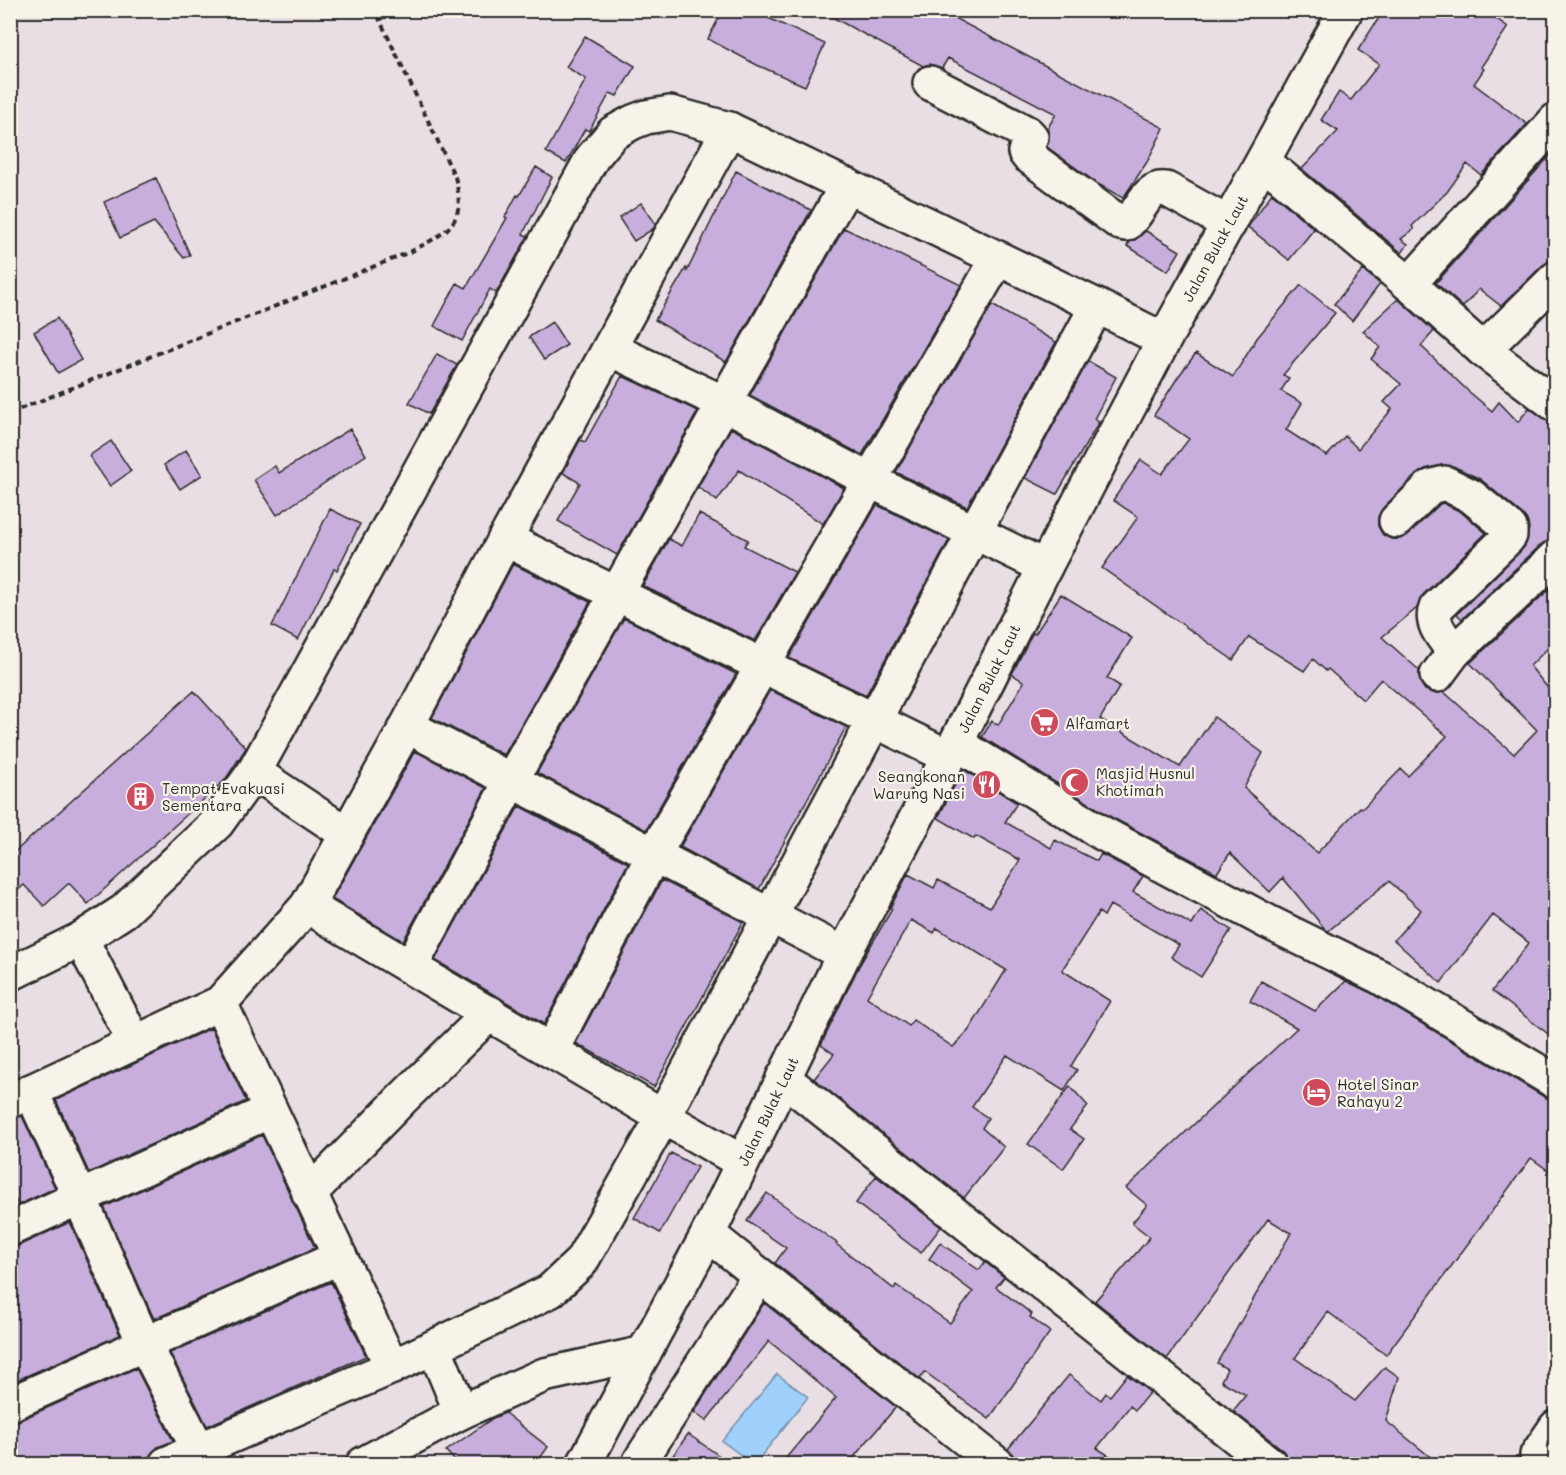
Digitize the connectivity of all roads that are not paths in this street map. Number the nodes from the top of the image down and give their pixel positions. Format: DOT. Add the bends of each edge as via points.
graph roads {
  1 [pos="1346,10"];
  2 [pos="930,83"];
  3 [pos="1556,120"];
  4 [pos="729,129"];
  5 [pos="1264,162"];
  6 [pos="847,185"];
  7 [pos="1229,224"];
  8 [pos="998,258"];
  9 [pos="1556,278"];
  10 [pos="1409,284"];
  11 [pos="1097,306"];
  12 [pos="1164,340"];
  13 [pos="610,349"];
  14 [pos="1483,350"];
  15 [pos="724,403"];
  16 [pos="1556,405"];
  17 [pos="869,480"];
  18 [pos="1396,521"];
  19 [pos="975,531"];
  20 [pos="505,539"];
  21 [pos="1556,556"];
  22 [pos="1045,567"];
  23 [pos="616,594"];
  24 [pos="763,665"];
  25 [pos="875,721"];
  26 [pos="407,726"];
  27 [pos="952,750"];
  28 [pos="254,772"];
  29 [pos="512,779"];
  30 [pos="347,834"];
  31 [pos="654,854"];
  32 [pos="307,906"];
  33 [pos="771,916"];
  34 [pos="81,939"];
  35 [pos="844,954"];
  36 [pos="411,966"];
  37 [pos="10,974"];
  38 [pos="220,1003"];
  39 [pos="490,1013"];
  40 [pos="135,1043"];
  41 [pos="551,1051"];
  42 [pos="783,1078"];
  43 [pos="1556,1083"];
  44 [pos="21,1096"];
  45 [pos="270,1111"];
  46 [pos="663,1117"];
  47 [pos="742,1162"];
  48 [pos="309,1194"];
  49 [pos="80,1198"];
  50 [pos="10,1229"];
  51 [pos="708,1234"];
  52 [pos="340,1257"];
  53 [pos="760,1275"];
  54 [pos="145,1345"];
  55 [pos="434,1347"];
  56 [pos="644,1353"];
  57 [pos="392,1367"];
  58 [pos="10,1404"];
  59 [pos="462,1412"];
  60 [pos="1556,1427"];
  61 [pos="602,1432"];
  62 [pos="1537,1455"];
  63 [pos="203,1457"];
  64 [pos="642,1463"];
  65 [pos="166,1464"];
  66 [pos="363,1464"];
  67 [pos="584,1464"];
  68 [pos="997,1464"];
  69 [pos="1270,1464"];
  1 -- 5 [label="street, Jalan Bulak Laut"];
  2 -- 7 [label="street" via="1028,133 1028,156 1120,223 1132,219 1158,188"];
  3 -- 10 [label="street"];
  4 -- 6 [label="street"];
  4 -- 13 [label="street"];
  4 -- 28 [label="street" via="670,113 646,117 613,133 592,158"];
  5 -- 7 [label="street, Jalan Bulak Laut"];
  5 -- 10 [label="street"];
  6 -- 8 [label="street"];
  6 -- 15 [label="street"];
  7 -- 12 [label="street, Jalan Bulak Laut"];
  8 -- 11 [label="street"];
  8 -- 17 [label="street"];
  9 -- 14 [label="street"];
  10 -- 14 [label="street"];
  11 -- 12 [label="street"];
  11 -- 19 [label="street"];
  12 -- 22 [label="street, Jalan Bulak Laut"];
  13 -- 15 [label="street"];
  13 -- 20 [label="street"];
  14 -- 16 [label="street"];
  15 -- 17 [label="street"];
  15 -- 23 [label="street"];
  17 -- 19 [label="street"];
  17 -- 24 [label="street"];
  18 -- 21 [label="street" via="1430,487 1445,483 1471,496 1510,528 1507,539 1436,608 1433,620 1446,664"];
  19 -- 22 [label="street"];
  19 -- 25 [label="street"];
  20 -- 23 [label="street"];
  20 -- 26 [label="street"];
  22 -- 27 [label="street, Jalan Bulak Laut"];
  23 -- 24 [label="street"];
  23 -- 29 [label="street"];
  24 -- 25 [label="street"];
  24 -- 31 [label="street"];
  25 -- 27 [label="street"];
  25 -- 33 [label="street"];
  26 -- 29 [label="street"];
  26 -- 30 [label="street"];
  27 -- 35 [label="street, Jalan Bulak Laut"];
  27 -- 43 [label="street" via="1268,922 1380,977"];
  28 -- 30 [label="street"];
  28 -- 34 [label="street" via="218,823 124,911"];
  29 -- 31 [label="street"];
  29 -- 36 [label="street"];
  30 -- 32 [label="street"];
  31 -- 33 [label="street"];
  31 -- 41 [label="street"];
  32 -- 36 [label="street"];
  32 -- 38 [label="street"];
  33 -- 35 [label="street"];
  33 -- 46 [label="street"];
  34 -- 37 [label="street"];
  34 -- 40 [label="street"];
  35 -- 42 [label="street, Jalan Bulak Laut"];
  36 -- 39 [label="street"];
  38 -- 40 [label="street"];
  38 -- 45 [label="street"];
  39 -- 41 [label="street"];
  39 -- 48 [label="street"];
  40 -- 44 [label="street"];
  41 -- 46 [label="street"];
  42 -- 47 [label="street, Jalan Bulak Laut"];
  42 -- 69 [label="street"];
  44 -- 49 [label="street"];
  45 -- 48 [label="street"];
  45 -- 49 [label="street"];
  46 -- 47 [label="street"];
  46 -- 55 [label="street" via="581,1262 550,1291"];
  47 -- 51 [label="street, Jalan Bulak Laut"];
  48 -- 52 [label="street"];
  49 -- 50 [label="street"];
  49 -- 54 [label="street"];
  51 -- 53 [label="street"];
  51 -- 56 [label="street, Jalan Bulak Laut"];
  52 -- 54 [label="street"];
  52 -- 57 [label="street"];
  53 -- 64 [label="street"];
  53 -- 68 [label="street"];
  54 -- 58 [label="street"];
  54 -- 63 [label="street"];
  55 -- 57 [label="street"];
  55 -- 59 [label="street"];
  56 -- 59 [label="street" via="544,1375"];
  56 -- 61 [label="street, Jalan Bulak Laut"];
  57 -- 63 [label="street"];
  59 -- 66 [label="street"];
  60 -- 62 [label="street"];
  61 -- 64 [label="street"];
  61 -- 67 [label="street, Jalan Bulak Laut"];
  63 -- 65 [label="street"];
}
